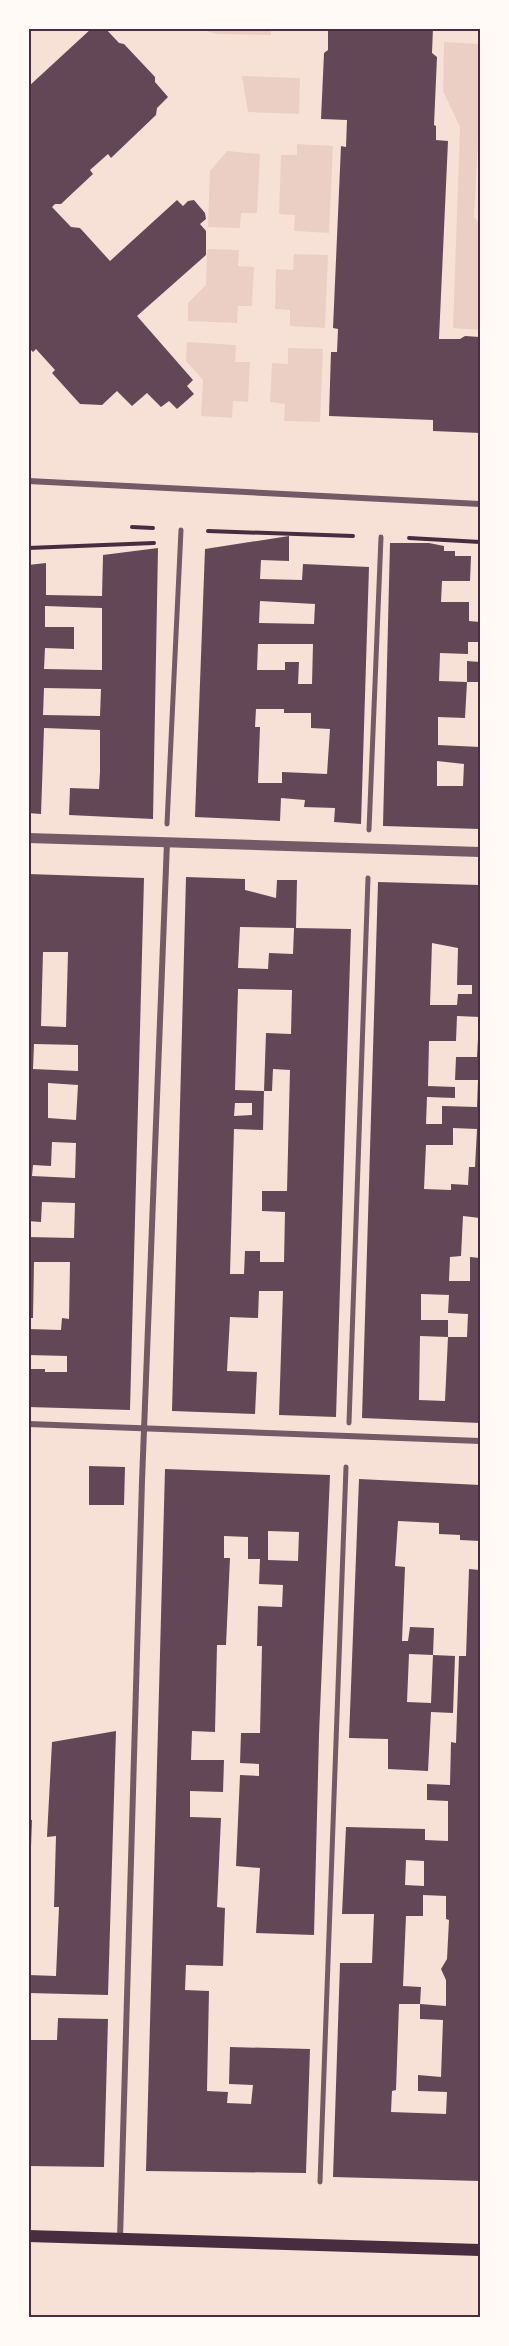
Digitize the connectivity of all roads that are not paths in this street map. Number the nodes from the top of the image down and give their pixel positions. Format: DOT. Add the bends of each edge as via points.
graph roads {
  1 [pos="28,481"];
  2 [pos="480,504"];
  3 [pos="181,530"];
  4 [pos="381,537"];
  5 [pos="167,824"];
  6 [pos="369,830"];
  7 [pos="28,838"];
  8 [pos="167,842"];
  9 [pos="480,852"];
  10 [pos="368,878"];
  11 [pos="349,1423"];
  12 [pos="28,1424"];
  13 [pos="144,1429"];
  14 [pos="480,1440"];
  15 [pos="346,1467"];
  16 [pos="320,2182"];
  17 [pos="28,2236"];
  18 [pos="120,2239"];
  19 [pos="480,2250"];
  1 -- 2 [label="street"];
  3 -- 5 [label="street"];
  4 -- 6 [label="street"];
  7 -- 8 [label="street"];
  8 -- 9 [label="street"];
  8 -- 13 [label="street"];
  10 -- 11 [label="street"];
  12 -- 13 [label="street"];
  13 -- 14 [label="street"];
  13 -- 18 [label="street"];
  15 -- 16 [label="street"];
  17 -- 18 [label="main road"];
  18 -- 19 [label="main road"];
}
